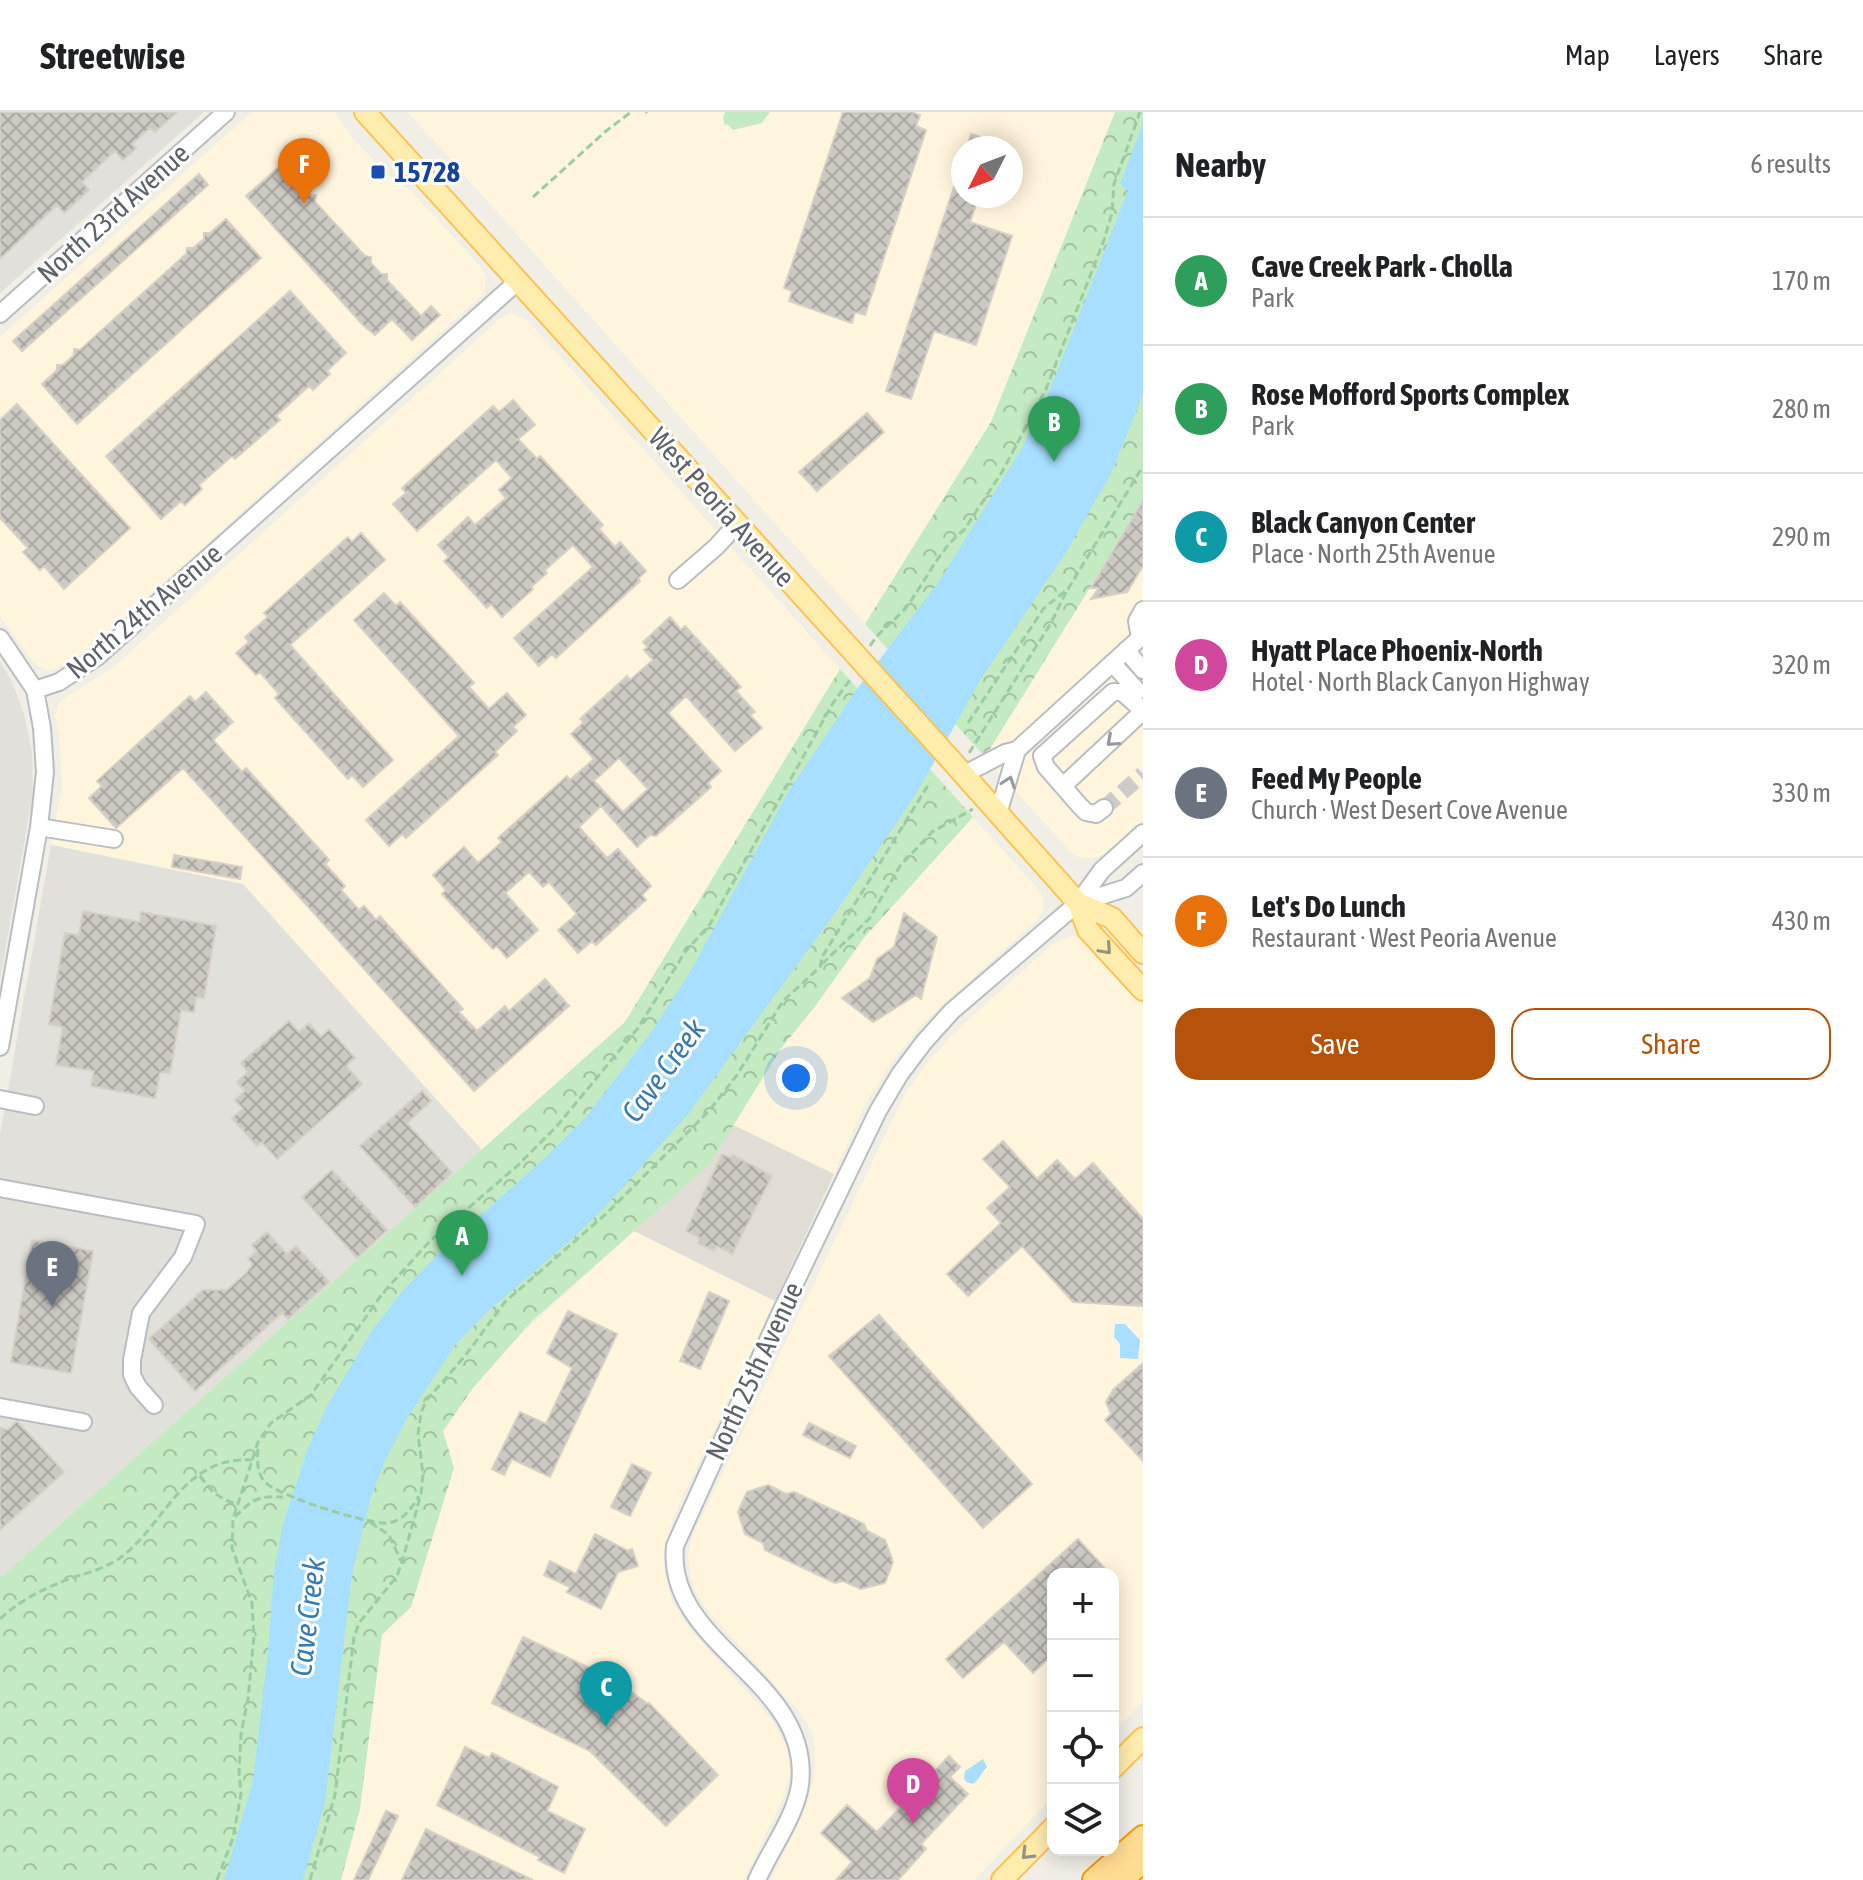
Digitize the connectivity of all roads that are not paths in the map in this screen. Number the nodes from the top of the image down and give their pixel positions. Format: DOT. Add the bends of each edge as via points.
graph roads {
  1 [pos="226,112"];
  2 [pos="365,112"];
  3 [pos="517,282"];
  4 [pos="0,314"];
  5 [pos="737,524"];
  6 [pos="678,580"];
  7 [pos="1143,610"];
  8 [pos="0,638"];
  9 [pos="1142,640"];
  10 [pos="1119,657"];
  11 [pos="1143,670"];
  12 [pos="1140,688"];
  13 [pos="35,690"];
  14 [pos="1058,713"];
  15 [pos="1072,728"];
  16 [pos="1017,750"];
  17 [pos="957,768"];
  18 [pos="1063,786"];
  19 [pos="992,807"];
  20 [pos="1104,808"];
  21 [pos="39,827"];
  22 [pos="1143,833"];
  23 [pos="114,839"];
  24 [pos="1143,873"];
  25 [pos="1078,903"];
  26 [pos="1143,953"];
  27 [pos="1143,990"];
  28 [pos="0,1047"];
  29 [pos="0,1099"];
  30 [pos="35,1106"];
  31 [pos="0,1188"];
  32 [pos="154,1405"];
  33 [pos="0,1407"];
  34 [pos="83,1422"];
  35 [pos="1143,1738"];
  36 [pos="1119,1762"];
  37 [pos="1047,1834"];
  38 [pos="1143,1837"];
  39 [pos="1143,1861"];
  40 [pos="757,1880"];
  41 [pos="1002,1880"];
  42 [pos="1094,1880"];
  43 [pos="1121,1880"];
  1 -- 4 [label="street, North 23rd Avenue"];
  2 -- 3 [label="main road, West Peoria Avenue"];
  3 -- 5 [label="main road, West Peoria Avenue"];
  3 -- 13 [label="street, North 24th Avenue" via="97,657 59,682"];
  5 -- 6 [label="street"];
  5 -- 17 [label="main road, West Peoria Avenue, bridge"];
  7 -- 9 [label="street" via="1137,621"];
  8 -- 13 [label="street"];
  9 -- 10 [label="street"];
  10 -- 11 [label="street"];
  10 -- 12 [label="street"];
  10 -- 14 [label="street"];
  13 -- 21 [label="street, North 24th Avenue" via="45,772"];
  14 -- 15 [label="street"];
  14 -- 16 [label="street"];
  15 -- 18 [label="street" via="1042,756"];
  15 -- 18 [label="street, one-way" via="1117,690 1141,713"];
  16 -- 17 [label="street"];
  19 -- 16 [label="street, one-way"];
  17 -- 19 [label="main road, West Peoria Avenue"];
  18 -- 20 [label="street" via="1086,812 1096,814"];
  19 -- 25 [label="main road, West Peoria Avenue"];
  21 -- 23 [label="street"];
  21 -- 28 [label="street, North 24th Avenue"];
  22 -- 25 [label="street, North 25th Avenue" via="1102,870"];
  24 -- 25 [label="street, North 25th Avenue" via="1126,888"];
  25 -- 26 [label="main road, West Peoria Avenue" via="1112,918"];
  25 -- 27 [label="main road, West Peoria Avenue, one-way" via="1088,930"];
  25 -- 40 [label="street, North 25th Avenue" via="952,1011 900,1074 792,1289 675,1546 679,1583 696,1618 770,1697 798,1745 800,1785 794,1807"];
  29 -- 30 [label="street"];
  31 -- 32 [label="street" via="196,1224 183,1257 141,1313 132,1375"];
  33 -- 34 [label="street"];
  35 -- 36 [label="main road"];
  37 -- 41 [label="main road, one-way"];
  38 -- 42 [label="highway"];
  39 -- 43 [label="highway"];
}
